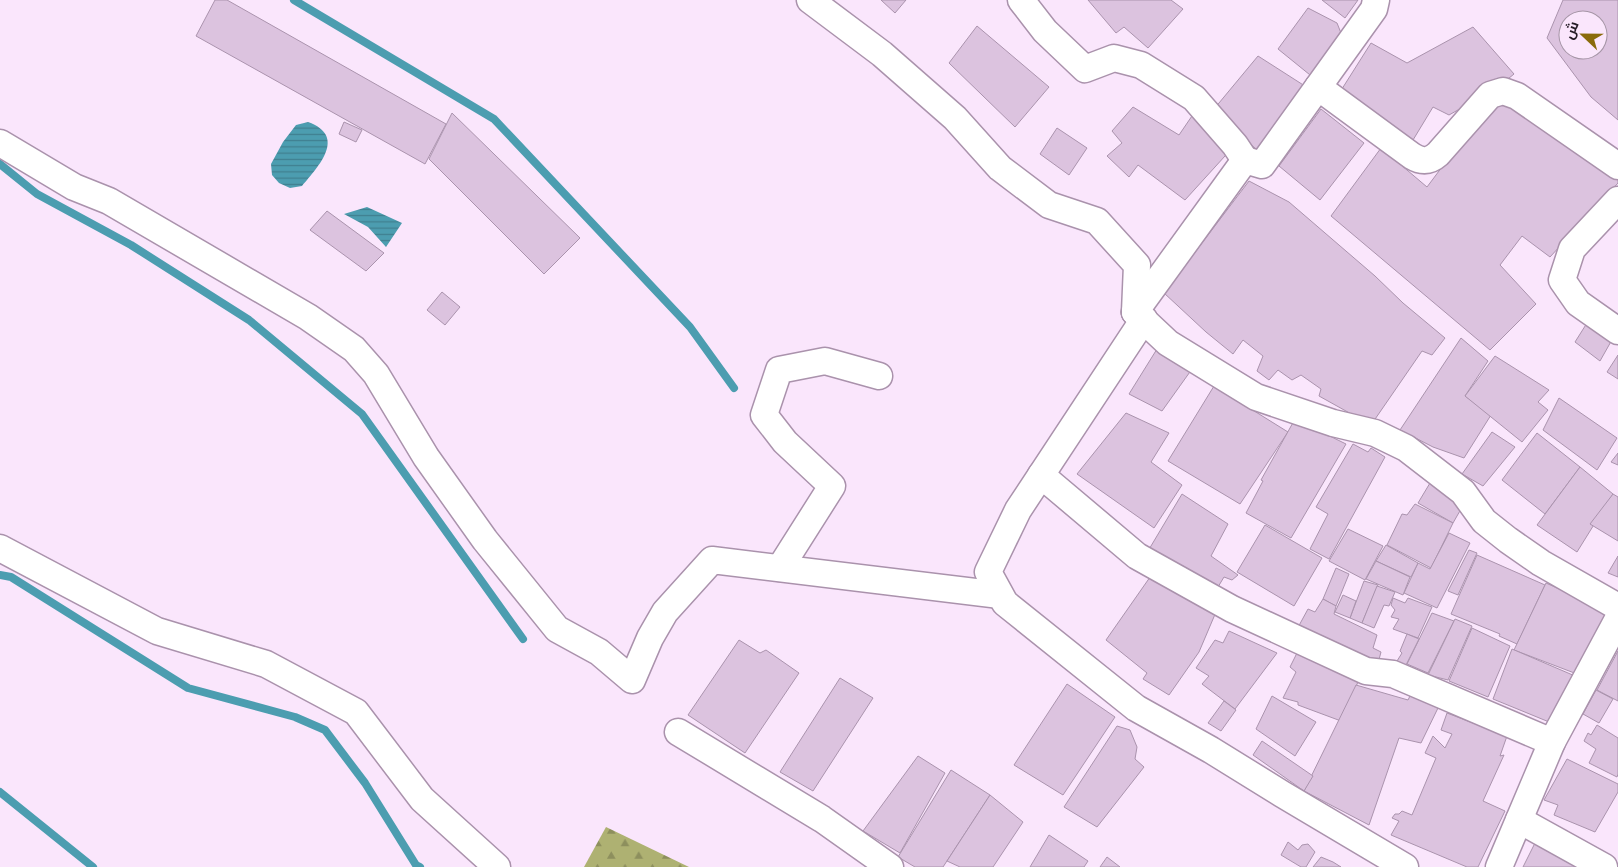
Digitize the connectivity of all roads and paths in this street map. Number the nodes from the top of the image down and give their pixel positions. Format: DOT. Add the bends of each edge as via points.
graph roads {
  1 [pos="810,0"];
  2 [pos="1021,0"];
  3 [pos="1376,0"];
  4 [pos="1318,87"];
  5 [pos="0,143"];
  6 [pos="1245,160"];
  7 [pos="1618,166"];
  8 [pos="1618,200"];
  9 [pos="1139,315"];
  10 [pos="1618,332"];
  11 [pos="879,376"];
  12 [pos="1041,475"];
  13 [pos="0,548"];
  14 [pos="780,568"];
  15 [pos="1000,595"];
  16 [pos="1618,607"];
  17 [pos="1618,619"];
  18 [pos="678,732"];
  19 [pos="1552,742"];
  20 [pos="1519,820"];
  21 [pos="497,867"];
  22 [pos="890,867"];
  23 [pos="1405,867"];
  24 [pos="1499,867"];
  25 [pos="1604,867"];
  1 -- 9 [label="street" via="889,60 955,118 1000,168 1049,205 1097,222 1136,265"];
  2 -- 6 [label="street" via="1045,31 1085,69 1114,58 1141,65 1194,98"];
  3 -- 4 [label="street" via="1374,9"];
  4 -- 6 [label="street" via="1262,165"];
  4 -- 7 [label="street" via="1422,161 1438,154 1490,95 1503,91 1517,96"];
  5 -- 14 [label="street" via="74,187 109,201 308,317 354,349 376,374 426,456 485,540 557,629 599,652 632,680 665,612 712,560"];
  6 -- 9 [label="street"];
  8 -- 10 [label="street" via="1572,249 1562,280 1578,303"];
  9 -- 12 [label="street"];
  9 -- 16 [label="street" via="1168,343 1256,397 1333,423 1375,433 1406,448 1463,492 1484,520 1508,540"];
  11 -- 14 [label="street" via="825,361 779,370 764,415 785,442 832,486"];
  12 -- 15 [label="street" via="1018,510 988,572"];
  12 -- 19 [label="street" via="1137,556 1232,609 1366,670 1392,674"];
  13 -- 21 [label="street" via="157,631 266,664 356,712 422,799"];
  14 -- 15 [label="street"];
  15 -- 23 [label="street" via="1005,603 1136,708"];
  17 -- 19 [label="street"];
  18 -- 22 [label="street" via="822,819"];
  19 -- 20 [label="street"];
  20 -- 24 [label="street"];
  20 -- 25 [label="street"];
}
